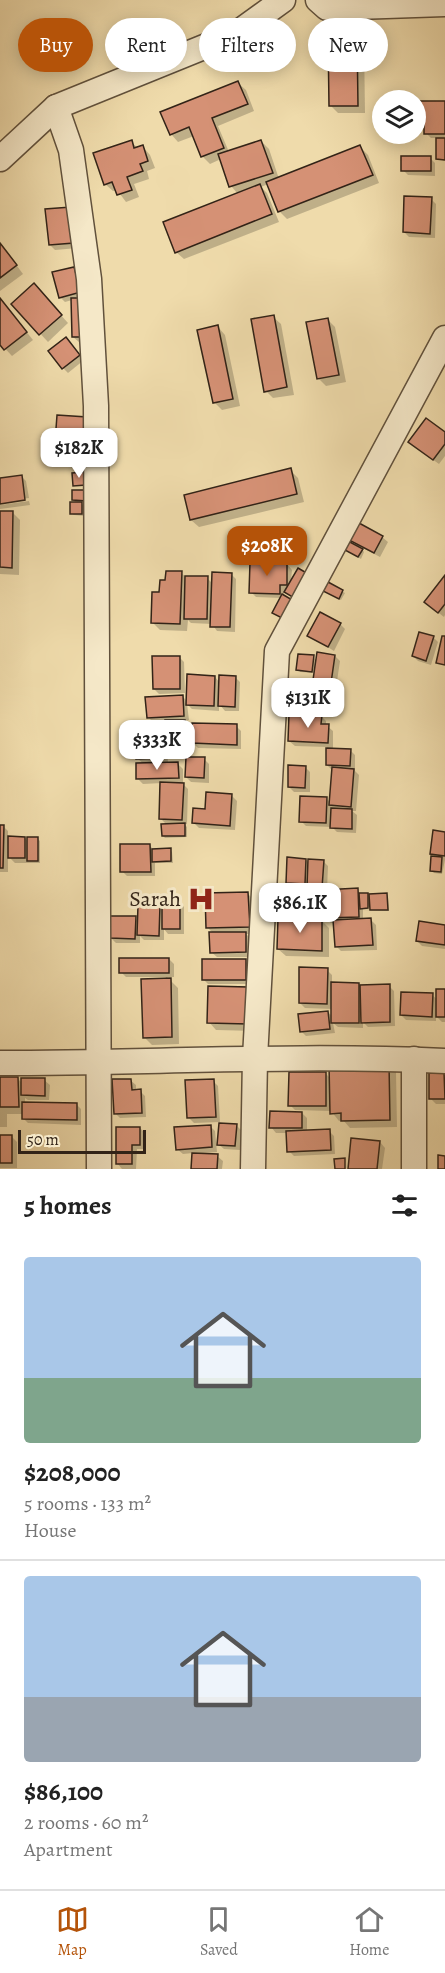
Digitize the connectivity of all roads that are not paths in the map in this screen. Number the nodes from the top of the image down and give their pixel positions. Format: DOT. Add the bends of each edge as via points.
graph roads {
  1 [pos="283,0"];
  2 [pos="318,0"];
  3 [pos="445,4"];
  4 [pos="56,107"];
  5 [pos="0,159"];
  6 [pos="445,338"];
  7 [pos="255,1059"];
  8 [pos="414,1059"];
  9 [pos="445,1061"];
  10 [pos="0,1063"];
  11 [pos="99,1063"];
  12 [pos="99,1169"];
  13 [pos="253,1169"];
  14 [pos="414,1169"];
  1 -- 4 [label="street" via="236,34"];
  2 -- 3 [label="street" via="327,8"];
  4 -- 5 [label="street"];
  4 -- 11 [label="street" via="71,150 89,279 96,406"];
  6 -- 7 [label="street" via="277,651"];
  7 -- 8 [label="street"];
  7 -- 11 [label="street"];
  7 -- 13 [label="street"];
  8 -- 9 [label="street"];
  8 -- 14 [label="street"];
  10 -- 11 [label="street"];
  11 -- 12 [label="street"];
}
